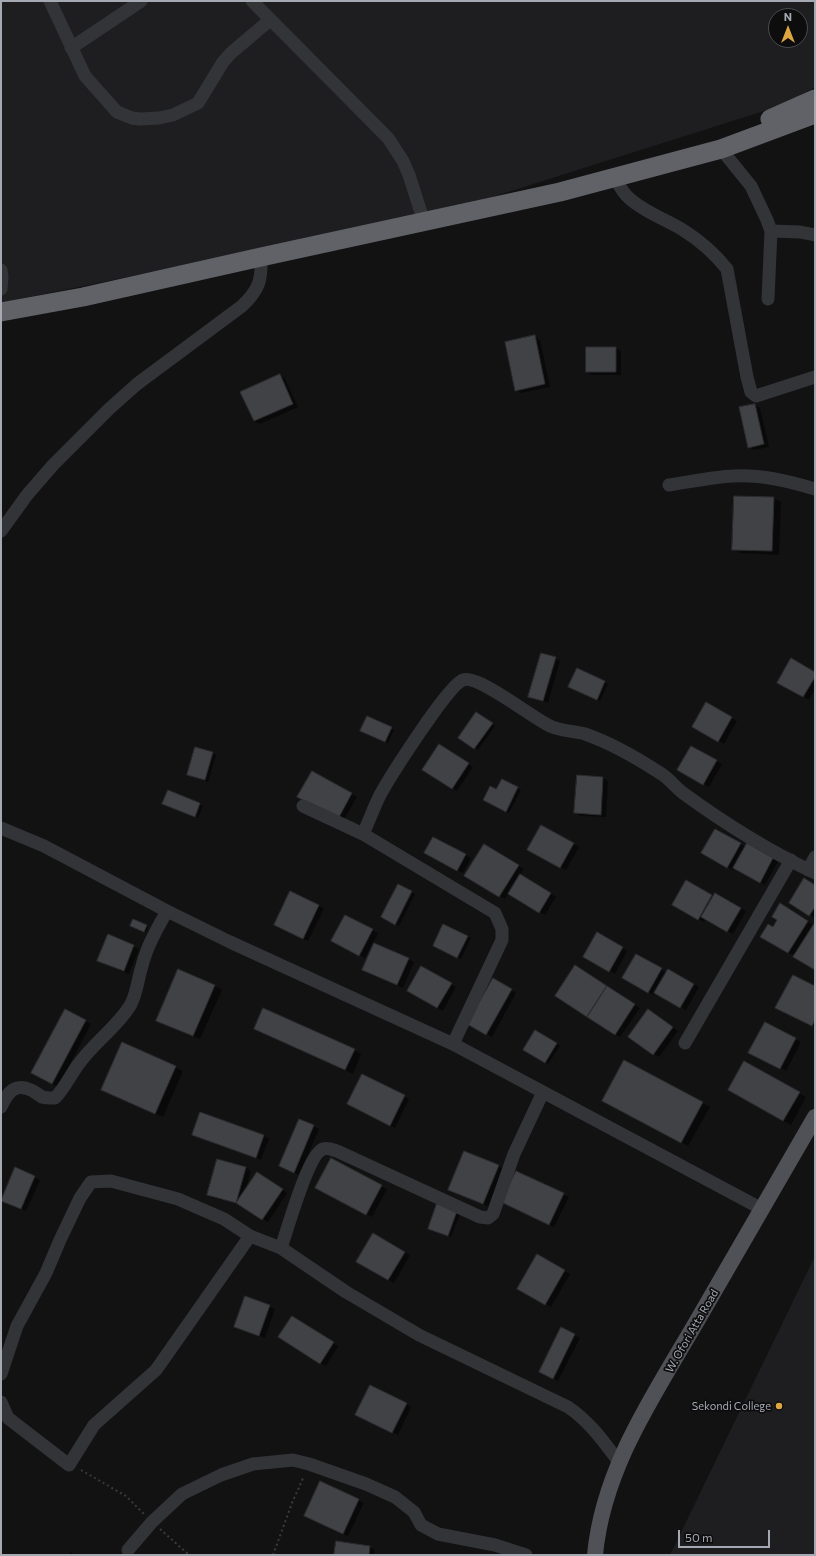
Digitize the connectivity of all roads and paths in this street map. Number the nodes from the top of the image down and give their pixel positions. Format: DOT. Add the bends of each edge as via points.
graph roads {
  1 [pos="50,1"];
  2 [pos="140,1"];
  3 [pos="252,1"];
  4 [pos="270,20"];
  5 [pos="71,48"];
  6 [pos="815,99"];
  7 [pos="815,114"];
  8 [pos="721,149"];
  9 [pos="652,167"];
  10 [pos="615,178"];
  11 [pos="424,222"];
  12 [pos="771,231"];
  13 [pos="815,235"];
  14 [pos="261,257"];
  15 [pos="1,270"];
  16 [pos="1,289"];
  17 [pos="768,299"];
  18 [pos="1,312"];
  19 [pos="815,377"];
  20 [pos="669,485"];
  21 [pos="815,489"];
  22 [pos="1,531"];
  23 [pos="303,806"];
  24 [pos="1,828"];
  25 [pos="363,834"];
  26 [pos="815,857"];
  27 [pos="791,860"];
  28 [pos="812,871"];
  29 [pos="167,911"];
  30 [pos="685,1043"];
  31 [pos="453,1044"];
  32 [pos="543,1092"];
  33 [pos="1,1107"];
  34 [pos="815,1117"];
  35 [pos="762,1209"];
  36 [pos="250,1236"];
  37 [pos="281,1248"];
  38 [pos="1,1374"];
  39 [pos="1,1402"];
  40 [pos="619,1462"];
  41 [pos="309,1464"];
  42 [pos="69,1465"];
  43 [pos="600,1520"];
  44 [pos="152,1522"];
  45 [pos="128,1550"];
  46 [pos="190,1555"];
  47 [pos="273,1555"];
  48 [pos="526,1555"];
  49 [pos="595,1555"];
  50 [pos="605,1555"];
  1 -- 5 [label="street"];
  2 -- 5 [label="street"];
  3 -- 4 [label="street"];
  4 -- 5 [label="street" via="223,62 198,103 183,111 159,118 132,118 117,112 85,76"];
  4 -- 11 [label="street" via="388,138 409,175"];
  6 -- 9 [label="highway"];
  7 -- 8 [label="highway"];
  8 -- 9 [label="highway"];
  8 -- 12 [label="street" via="751,186"];
  9 -- 10 [label="highway"];
  10 -- 11 [label="highway"];
  10 -- 19 [label="street" via="628,198 683,230 718,258 727,269 751,392 756,396"];
  11 -- 14 [label="highway"];
  12 -- 13 [label="street"];
  12 -- 17 [label="street"];
  14 -- 18 [label="highway" via="84,297"];
  14 -- 22 [label="street" via="261,278 250,298 136,384 109,409 53,465"];
  15 -- 16 [label="street"];
  20 -- 21 [label="street" via="733,476 761,477"];
  23 -- 25 [label="street"];
  24 -- 29 [label="street" via="44,846"];
  25 -- 27 [label="street" via="380,795 426,723 455,685 469,679 485,685 551,727 585,734 607,743 662,774 682,792 750,837"];
  25 -- 31 [label="street" via="495,913 499,920 502,940"];
  26 -- 28 [label="street"];
  27 -- 28 [label="street"];
  27 -- 30 [label="street"];
  29 -- 31 [label="street"];
  29 -- 33 [label="street" via="148,948 132,1004 81,1060 62,1091 54,1098 42,1097 20,1087 12,1090"];
  31 -- 32 [label="street"];
  32 -- 35 [label="street"];
  32 -- 37 [label="street" via="514,1154 493,1214 488,1218 480,1217 327,1148 316,1154 308,1171"];
  34 -- 35 [label="main road, W. Ofori Atta Road"];
  35 -- 40 [label="main road, W. Ofori Atta Road" via="655,1393"];
  36 -- 37 [label="street"];
  36 -- 38 [label="street" via="224,1219 178,1198 111,1181 91,1182 80,1198 46,1273 17,1326"];
  36 -- 42 [label="street" via="156,1370 94,1425"];
  37 -- 40 [label="street" via="346,1292 419,1335 568,1407 587,1421"];
  39 -- 42 [label="street" via="8,1418"];
  40 -- 43 [label="main road, W. Ofori Atta Road"];
  41 -- 44 [label="street" via="293,1460 253,1464 221,1475 182,1494"];
  41 -- 47 [label="path"];
  41 -- 48 [label="street" via="395,1497 414,1512 421,1524 438,1534 496,1545"];
  42 -- 44 [label="path" via="86,1471 126,1496"];
  43 -- 49 [label="main road, W. Ofori Atta Road"];
  43 -- 50 [label="main road"];
  44 -- 45 [label="street"];
  44 -- 46 [label="path"];
}
